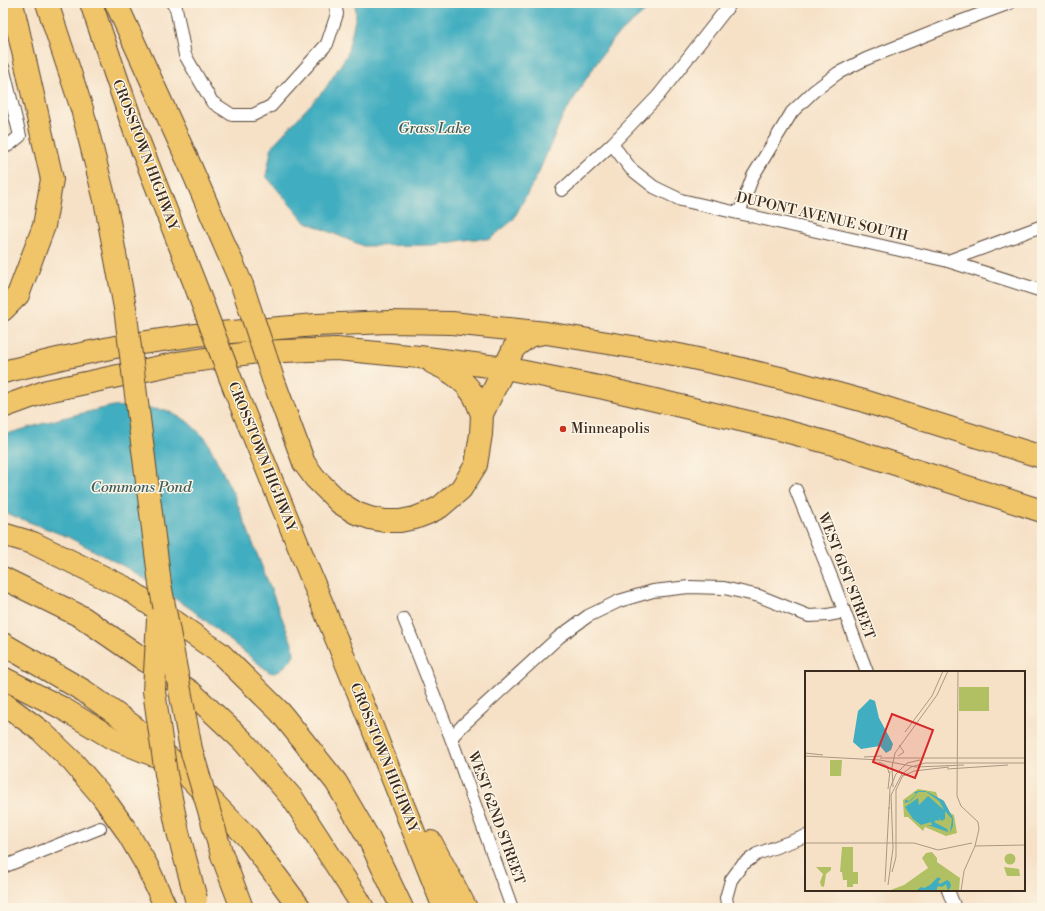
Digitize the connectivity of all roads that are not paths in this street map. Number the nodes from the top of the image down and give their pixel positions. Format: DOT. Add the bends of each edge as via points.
graph roads {
  1 [pos="12,3"];
  2 [pos="47,3"];
  3 [pos="91,3"];
  4 [pos="116,3"];
  5 [pos="335,3"];
  6 [pos="731,3"];
  7 [pos="1010,3"];
  8 [pos="174,6"];
  9 [pos="3,67"];
  10 [pos="612,144"];
  11 [pos="3,148"];
  12 [pos="562,190"];
  13 [pos="740,213"];
  14 [pos="1042,226"];
  15 [pos="948,261"];
  16 [pos="1042,291"];
  17 [pos="3,310"];
  18 [pos="546,333"];
  19 [pos="419,357"];
  20 [pos="504,368"];
  21 [pos="3,372"];
  22 [pos="3,407"];
  23 [pos="482,414"];
  24 [pos="1042,457"];
  25 [pos="796,490"];
  26 [pos="1042,511"];
  27 [pos="3,534"];
  28 [pos="3,578"];
  29 [pos="160,584"];
  30 [pos="844,612"];
  31 [pos="404,619"];
  32 [pos="3,644"];
  33 [pos="867,671"];
  34 [pos="3,678"];
  35 [pos="3,704"];
  36 [pos="367,714"];
  37 [pos="451,738"];
  38 [pos="178,766"];
  39 [pos="100,828"];
  40 [pos="805,836"];
  41 [pos="3,867"];
  42 [pos="948,891"];
  43 [pos="198,903"];
  44 [pos="166,908"];
  45 [pos="242,908"];
  46 [pos="300,908"];
  47 [pos="363,908"];
  48 [pos="402,908"];
  49 [pos="444,908"];
  50 [pos="466,908"];
  51 [pos="512,908"];
  52 [pos="728,908"];
  53 [pos="955,908"];
  1 -- 17 [label="highway" via="52,179 44,226 18,295"];
  2 -- 29 [label="highway, bridge" via="82,109 105,200 125,308"];
  3 -- 36 [label="highway, CROSSTOWN HIGHWAY, bridge" via="134,129 236,393"];
  4 -- 23 [label="highway, bridge" via="242,285 304,463 315,478 340,503 356,513 385,521 416,518 440,507 461,489 476,465"];
  5 -- 8 [label="street" via="337,14 327,44 271,106 253,115 232,115 212,102 185,55"];
  6 -- 10 [label="street" via="658,96"];
  7 -- 13 [label="street" via="866,59 838,73 814,91 792,112 753,176"];
  9 -- 11 [label="street" via="20,136"];
  10 -- 12 [label="street"];
  10 -- 13 [label="street, DUPONT AVENUE SOUTH" via="631,169 654,187 682,200"];
  13 -- 15 [label="street, DUPONT AVENUE SOUTH"];
  14 -- 15 [label="street"];
  15 -- 16 [label="street, DUPONT AVENUE SOUTH"];
  18 -- 20 [label="highway" via="529,336 514,348"];
  18 -- 21 [label="highway" via="452,323 316,325 196,335 120,346"];
  18 -- 24 [label="highway" via="679,355 784,379 864,401"];
  19 -- 20 [label="highway"];
  19 -- 22 [label="highway" via="337,349 257,352 178,363 95,380 47,391"];
  19 -- 23 [label="highway" via="446,368 460,378 473,394"];
  20 -- 23 [label="highway"];
  20 -- 26 [label="highway" via="604,388 834,444"];
  25 -- 30 [label="street, WEST 61ST STREET"];
  27 -- 48 [label="highway" via="33,543 128,589 220,653 280,712 336,782 368,837"];
  28 -- 47 [label="highway" via="82,617 191,692 243,741 293,799"];
  29 -- 43 [label="highway, bridge" via="154,691 166,774 178,832"];
  29 -- 45 [label="highway, bridge" via="191,749 222,855"];
  30 -- 33 [label="street, WEST 61ST STREET"];
  30 -- 37 [label="street" via="809,616 759,596 724,588 689,587 653,591 619,601 588,616 559,638"];
  31 -- 37 [label="street, WEST 62ND STREET"];
  32 -- 38 [label="highway" via="84,691 133,726"];
  34 -- 38 [label="highway" via="62,708 112,738"];
  35 -- 44 [label="highway" via="41,731 72,761 102,796 147,866"];
  36 -- 49 [label="highway, CROSSTOWN HIGHWAY"];
  36 -- 50 [label="highway"];
  37 -- 51 [label="street, WEST 62ND STREET"];
  38 -- 46 [label="highway" via="248,838"];
  39 -- 41 [label="street"];
  40 -- 52 [label="street" via="757,854 742,865 731,880 726,898"];
  42 -- 53 [label="street"];
}
